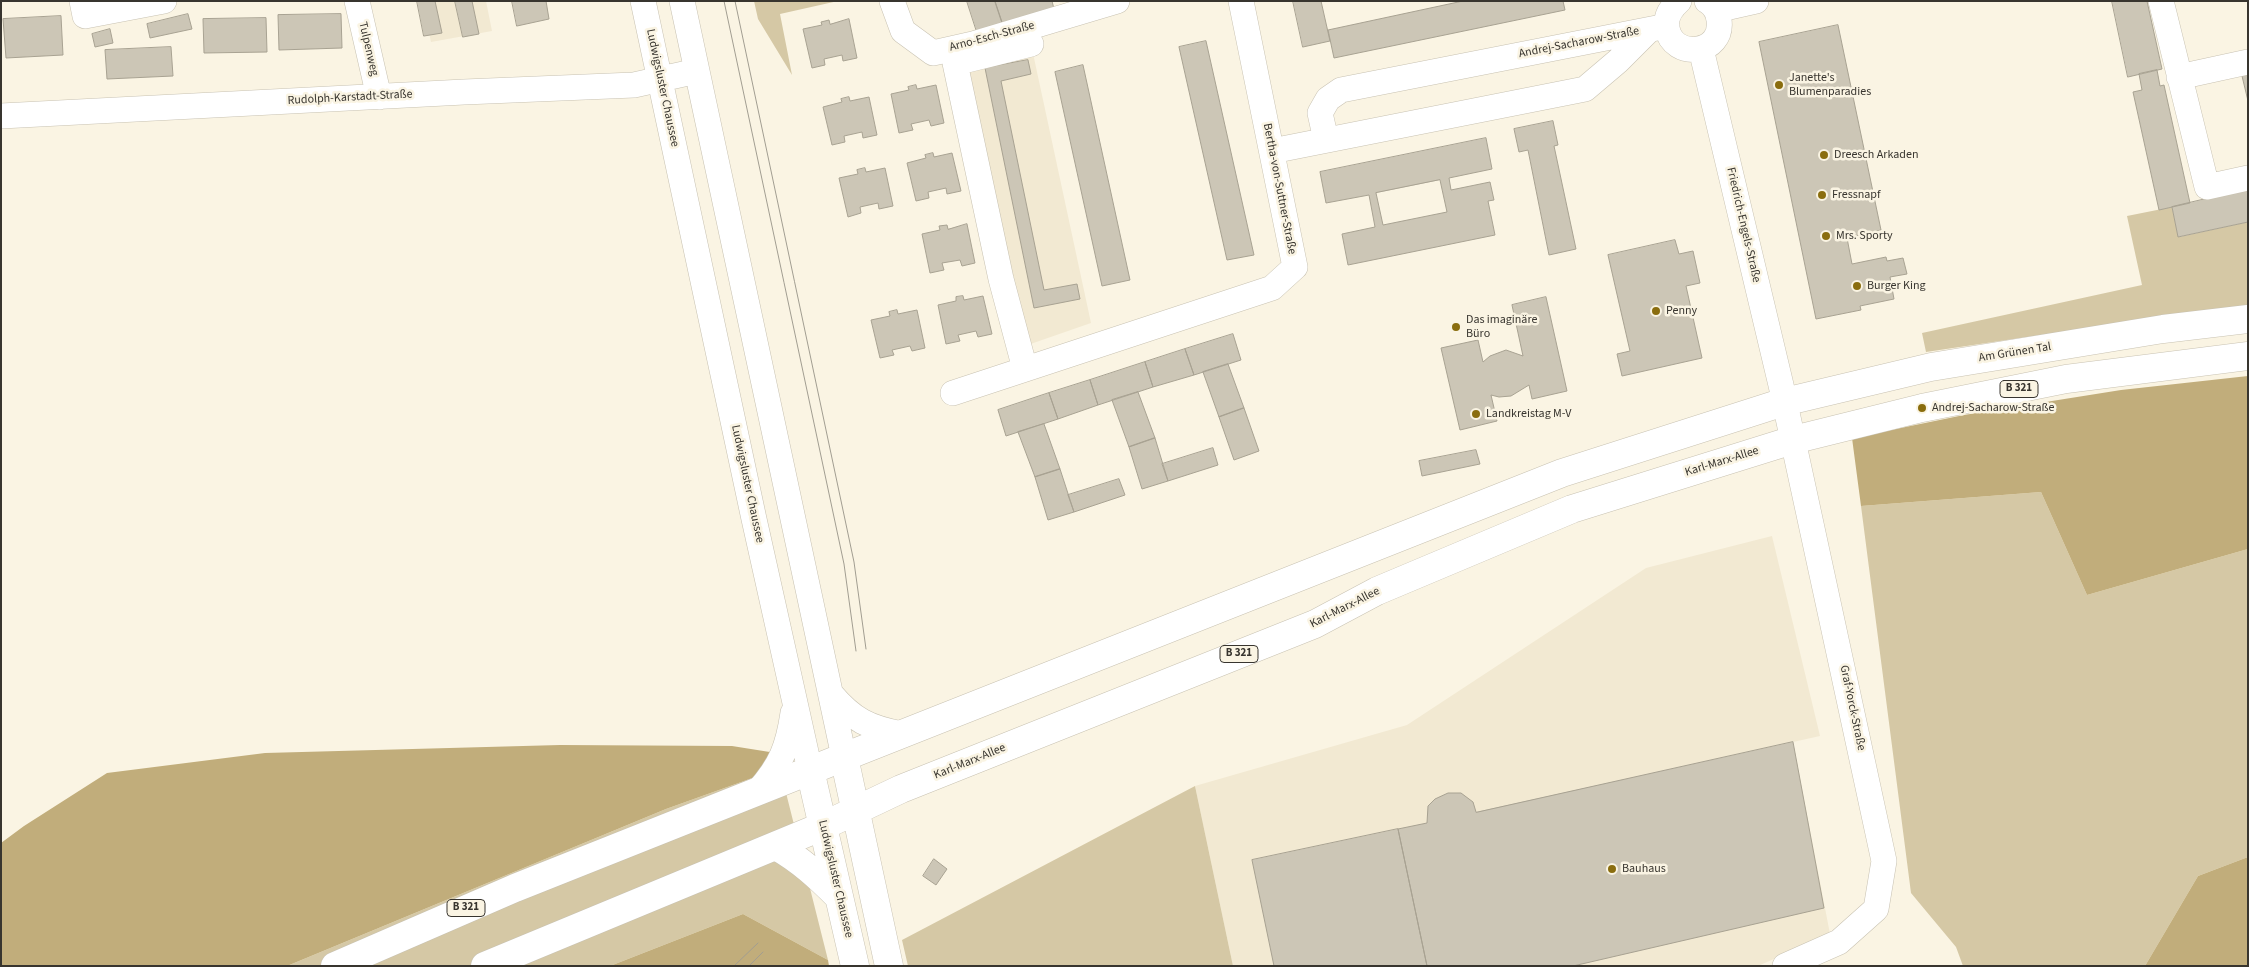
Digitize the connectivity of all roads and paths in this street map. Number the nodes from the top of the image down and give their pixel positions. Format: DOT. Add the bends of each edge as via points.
graph roads {
  1 [pos="82,1"];
  2 [pos="164,1"];
  3 [pos="357,1"];
  4 [pos="643,1"];
  5 [pos="682,1"];
  6 [pos="892,1"];
  7 [pos="1117,1"];
  8 [pos="1241,1"];
  9 [pos="1679,1"];
  10 [pos="1756,1"];
  11 [pos="2162,1"];
  12 [pos="1711,5"];
  13 [pos="1658,28"];
  14 [pos="1031,44"];
  15 [pos="1701,49"];
  16 [pos="2248,62"];
  17 [pos="697,71"];
  18 [pos="2179,77"];
  19 [pos="660,79"];
  20 [pos="379,96"];
  21 [pos="1,116"];
  22 [pos="1326,140"];
  23 [pos="1272,151"];
  24 [pos="2248,178"];
  25 [pos="2248,319"];
  26 [pos="2248,356"];
  27 [pos="1025,369"];
  28 [pos="953,393"];
  29 [pos="1784,402"];
  30 [pos="1793,440"];
  31 [pos="831,694"];
  32 [pos="795,703"];
  33 [pos="902,734"];
  34 [pos="844,757"];
  35 [pos="810,770"];
  36 [pos="901,789"];
  37 [pos="758,791"];
  38 [pos="856,810"];
  39 [pos="823,826"];
  40 [pos="776,846"];
  41 [pos="869,872"];
  42 [pos="839,897"];
  43 [pos="335,966"];
  44 [pos="485,966"];
  45 [pos="854,966"];
  46 [pos="890,966"];
  47 [pos="1785,966"];
  1 -- 2 [label="street" via="85,16"];
  3 -- 20 [label="street, Tulpenweg"];
  4 -- 19 [label="street, Ludwigsluster Chaussee"];
  5 -- 17 [label="street"];
  6 -- 7 [label="street, Arno-Esch-Straße" via="903,31 933,53"];
  8 -- 23 [label="street, Bertha-von-Suttner-Straße"];
  9 -- 13 [label="street"];
  10 -- 12 [label="street"];
  11 -- 18 [label="street"];
  12 -- 15 [label="street" via="1719,17 1718,33"];
  13 -- 15 [label="street" via="1678,46 1693,51"];
  13 -- 22 [label="street, Andrej-Sacharow-Straße" via="1584,89"];
  13 -- 22 [label="street, Andrej-Sacharow-Straße" via="1341,90 1328,99 1320,113"];
  14 -- 27 [label="street" via="955,63"];
  15 -- 29 [label="street, Friedrich-Engels-Straße"];
  16 -- 18 [label="street"];
  17 -- 19 [label="street, Rudolph-Karstadt-Straße"];
  17 -- 31 [label="street"];
  18 -- 24 [label="street" via="2206,187"];
  19 -- 20 [label="street, Rudolph-Karstadt-Straße" via="634,85"];
  19 -- 32 [label="street, Ludwigsluster Chaussee"];
  20 -- 21 [label="street, Rudolph-Karstadt-Straße"];
  22 -- 23 [label="street, Andrej-Sacharow-Straße"];
  23 -- 27 [label="street, Bertha-von-Suttner-Straße" via="1295,267 1272,288"];
  25 -- 29 [label="main road, Am Grünen Tal / B 321" via="2163,329 1931,367"];
  26 -- 30 [label="main road, B 321" via="2066,380 1922,408"];
  27 -- 28 [label="street, Bertha-von-Suttner-Straße"];
  29 -- 30 [label="street, Graf-Yorck-Straße"];
  29 -- 33 [label="main road, B 321" via="1562,473"];
  30 -- 36 [label="main road, Karl-Marx-Allee / B 321" via="1572,509 1377,591 1315,624"];
  30 -- 47 [label="street, Graf-Yorck-Straße" via="1884,861 1876,909 1839,942"];
  31 -- 33 [label="street" via="846,712 863,723"];
  31 -- 34 [label="street"];
  32 -- 35 [label="street, Ludwigsluster Chaussee"];
  32 -- 37 [label="street" via="783,757"];
  33 -- 34 [label="main road, B 321"];
  34 -- 35 [label="main road, B 321"];
  34 -- 38 [label="main road"];
  35 -- 37 [label="main road, B 321"];
  35 -- 39 [label="main road, Ludwigsluster Chaussee"];
  36 -- 38 [label="main road, B 321"];
  36 -- 41 [label="main road" via="878,825"];
  37 -- 43 [label="main road, B 321" via="515,888"];
  38 -- 39 [label="main road, B 321"];
  38 -- 41 [label="main road"];
  39 -- 40 [label="main road, B 321"];
  39 -- 42 [label="main road, Ludwigsluster Chaussee"];
  40 -- 42 [label="main road" via="814,872"];
  40 -- 44 [label="main road, B 321"];
  41 -- 46 [label="main road"];
  42 -- 45 [label="main road, Ludwigsluster Chaussee"];
}
